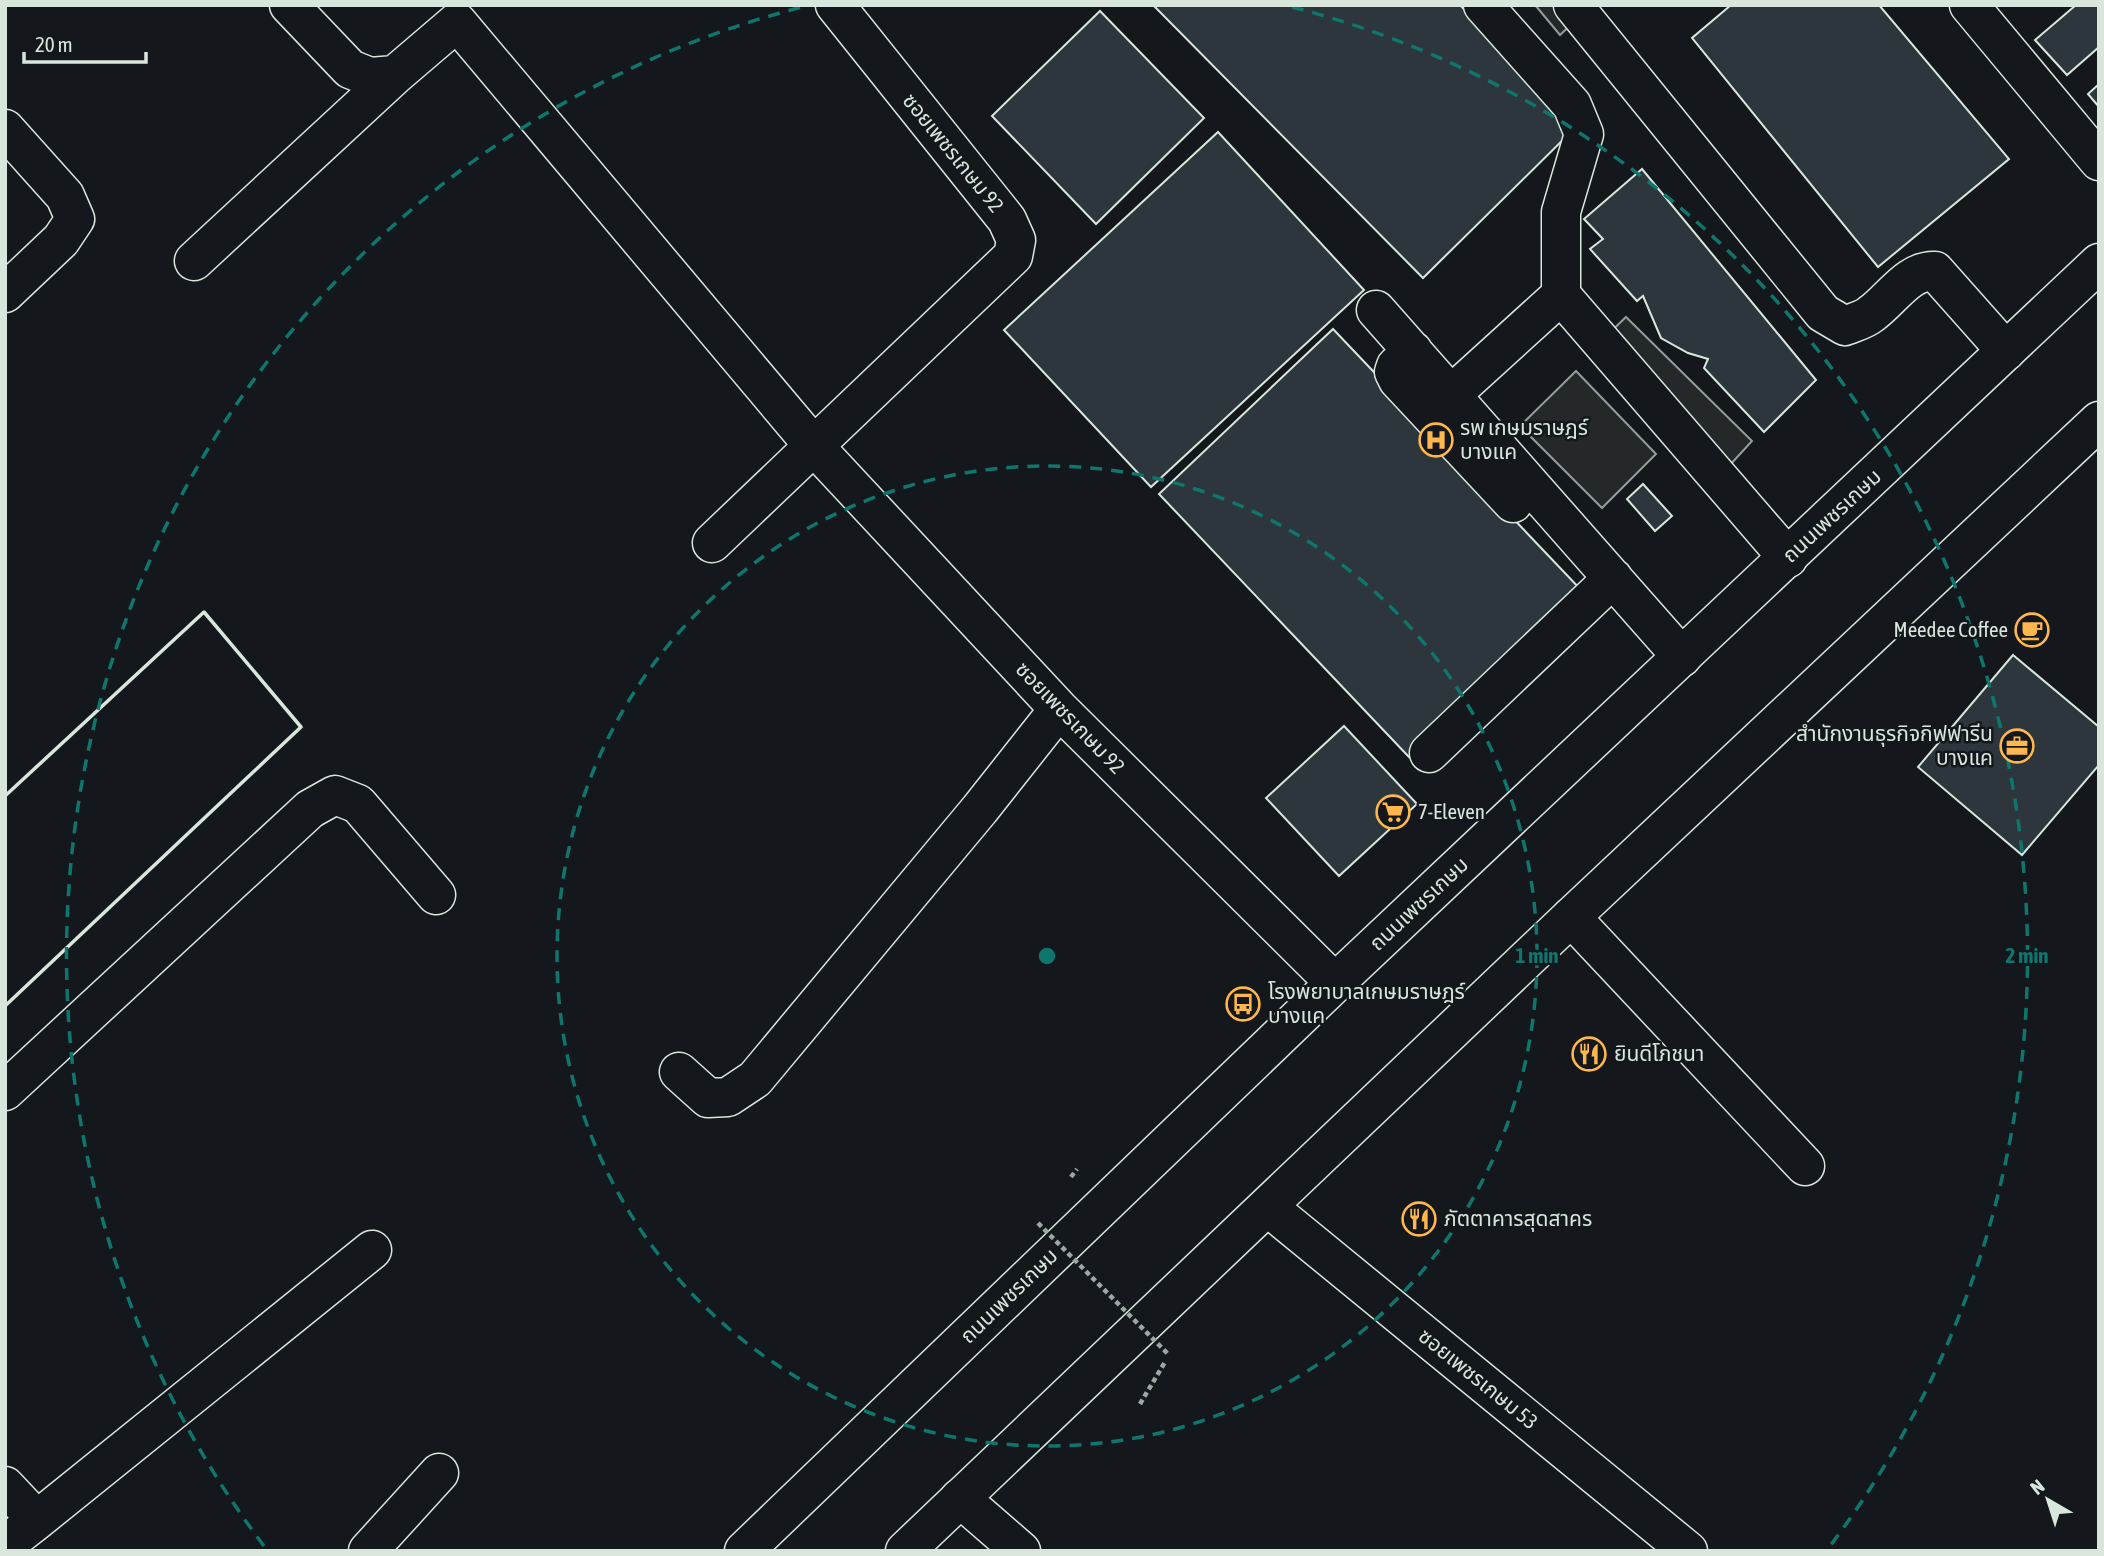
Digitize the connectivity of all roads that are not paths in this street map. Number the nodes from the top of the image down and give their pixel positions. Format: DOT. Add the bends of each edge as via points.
graph roads {
  1 [pos="289,5"];
  2 [pos="835,5"];
  3 [pos="1483,5"];
  4 [pos="1573,5"];
  5 [pos="1969,5"];
  6 [pos="466,11"];
  7 [pos="395,75"];
  8 [pos="5,129"];
  9 [pos="2099,161"];
  10 [pos="194,261"];
  11 [pos="2099,263"];
  12 [pos="5,293"];
  13 [pos="1561,295"];
  14 [pos="1376,310"];
  15 [pos="1413,351"];
  16 [pos="2006,351"];
  17 [pos="1451,395"];
  18 [pos="2099,421"];
  19 [pos="813,445"];
  20 [pos="712,543"];
  21 [pos="1584,544"];
  22 [pos="1787,558"];
  23 [pos="1613,578"];
  24 [pos="1682,657"];
  25 [pos="1059,709"];
  26 [pos="1429,753"];
  27 [pos="436,895"];
  28 [pos="1571,917"];
  29 [pos="1335,983"];
  30 [pos="679,1072"];
  31 [pos="5,1091"];
  32 [pos="1805,1166"];
  33 [pos="1268,1207"];
  34 [pos="372,1251"];
  35 [pos="439,1472"];
  36 [pos="5,1486"];
  37 [pos="960,1498"];
  38 [pos="37,1520"];
  39 [pos="5,1545"];
  40 [pos="368,1551"];
  41 [pos="744,1551"];
  42 [pos="905,1551"];
  43 [pos="1021,1551"];
  44 [pos="1688,1551"];
  1 -- 7 [label="main road" via="350,69 370,77"];
  2 -- 19 [label="main road, ซอยเพชรเกษม 92" via="1007,220 1016,240 1013,256"];
  3 -- 13 [label="main road" via="1572,104 1584,134 1561,212"];
  4 -- 16 [label="main road" via="1823,313 1845,326 1870,316 1913,277 1935,271"];
  5 -- 9 [label="main road"];
  6 -- 7 [label="main road, ซอยเพชรเกษม 92"];
  6 -- 19 [label="main road, ซอยเพชรเกษม 92"];
  7 -- 10 [label="main road, ซอยเพชรเกษม 92"];
  8 -- 12 [label="main road" via="65,196 75,219 61,240"];
  11 -- 16 [label="main road, ถนนเพชรเกษม"];
  13 -- 17 [label="main road"];
  13 -- 22 [label="main road"];
  14 -- 15 [label="main road"];
  15 -- 17 [label="main road"];
  15 -- 21 [label="main road" via="1396,366 1398,380 1559,553 1571,554"];
  16 -- 22 [label="main road, ถนนเพชรเกษม"];
  17 -- 21 [label="main road"];
  18 -- 28 [label="main road"];
  19 -- 20 [label="main road"];
  19 -- 25 [label="main road, ซอยเพชรเกษม 92"];
  21 -- 23 [label="main road"];
  22 -- 24 [label="main road, ถนนเพชรเกษม"];
  23 -- 24 [label="main road"];
  23 -- 26 [label="main road"];
  24 -- 29 [label="main road, ถนนเพชรเกษม"];
  25 -- 29 [label="main road, ซอยเพชรเกษม 92"];
  25 -- 30 [label="main road" via="755,1079 728,1097 708,1098"];
  27 -- 31 [label="main road" via="358,804 335,795 310,809"];
  28 -- 32 [label="main road"];
  28 -- 33 [label="main road"];
  29 -- 41 [label="main road, ถนนเพชรเกษม"];
  33 -- 37 [label="main road"];
  33 -- 44 [label="main road, ซอยเพชรเกษม 53"];
  34 -- 38 [label="main road"];
  35 -- 40 [label="main road"];
  36 -- 38 [label="main road"];
  37 -- 42 [label="main road"];
  37 -- 43 [label="main road"];
  38 -- 39 [label="main road"];
}
